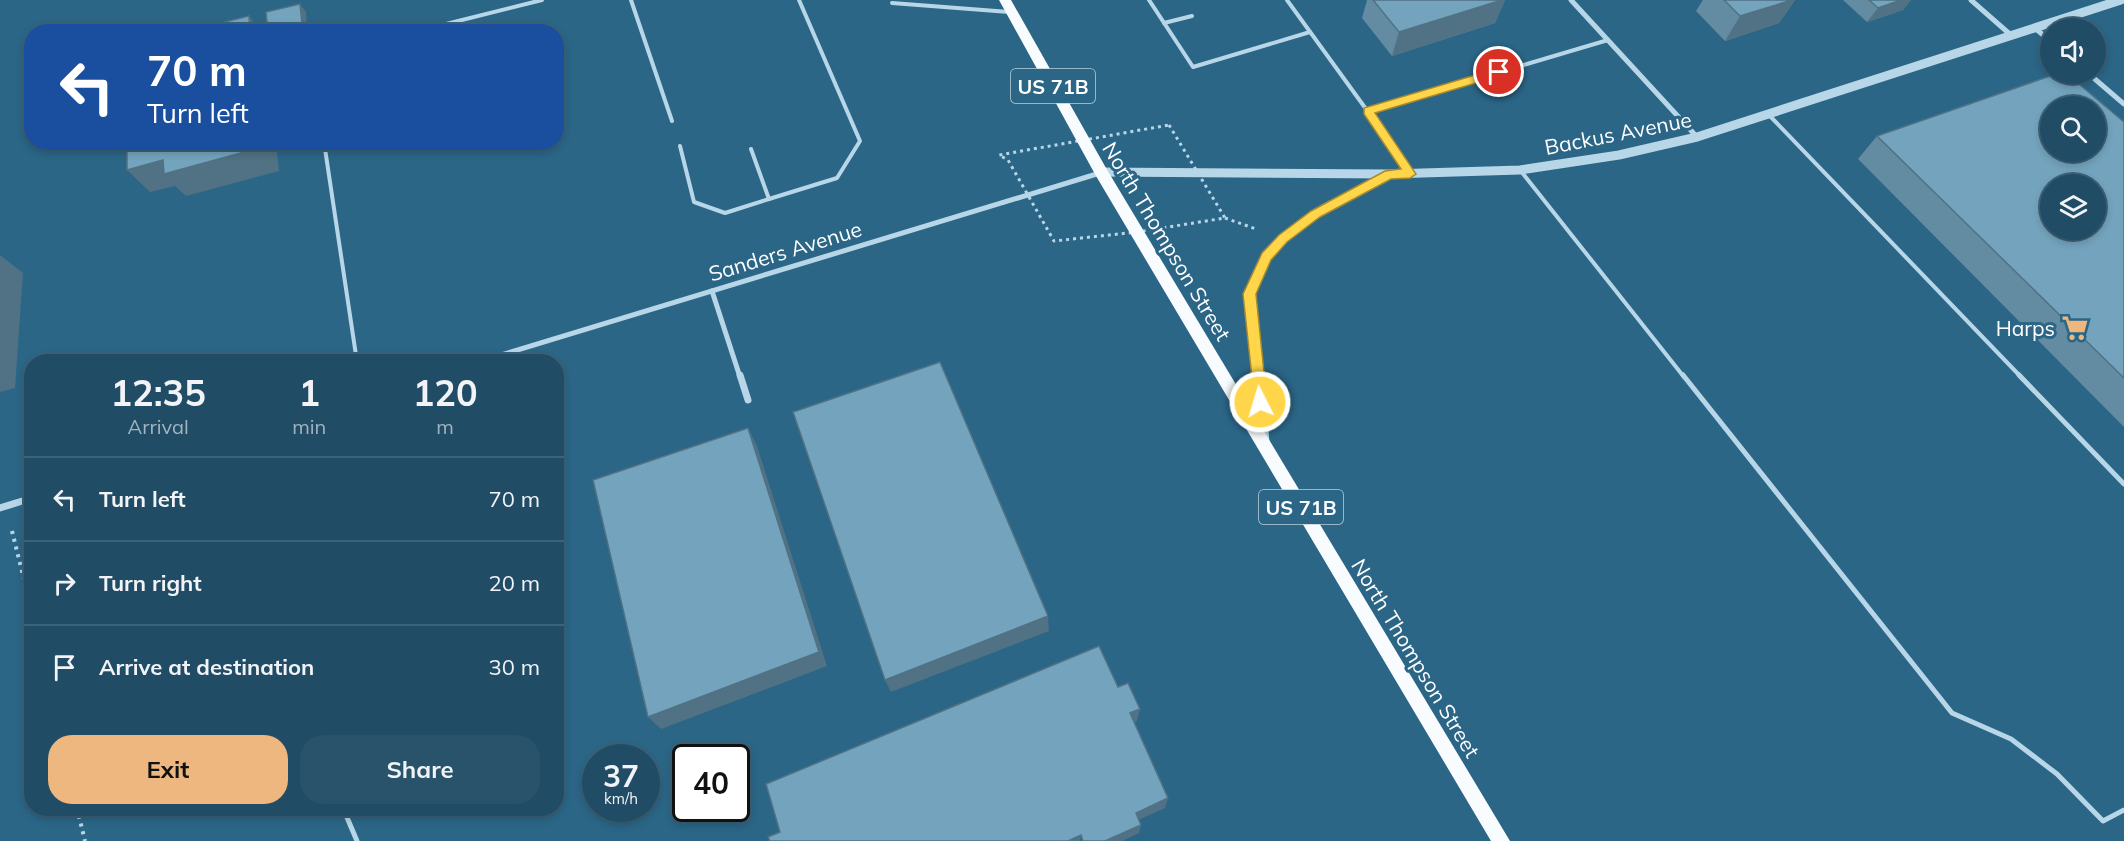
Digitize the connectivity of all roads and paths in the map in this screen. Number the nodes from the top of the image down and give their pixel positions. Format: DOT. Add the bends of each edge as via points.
graph roads {
  1 [pos="542,0"];
  2 [pos="632,0"];
  3 [pos="799,0"];
  4 [pos="896,0"];
  5 [pos="1005,0"];
  6 [pos="1149,0"];
  7 [pos="1287,0"];
  8 [pos="1571,0"];
  9 [pos="1971,0"];
  10 [pos="2121,0"];
  11 [pos="891,2"];
  12 [pos="1011,12"];
  13 [pos="1192,16"];
  14 [pos="1164,23"];
  15 [pos="446,24"];
  16 [pos="2035,28"];
  17 [pos="1310,32"];
  18 [pos="2040,32"];
  19 [pos="2012,36"];
  20 [pos="1608,40"];
  21 [pos="2101,84"];
  22 [pos="2124,104"];
  23 [pos="1368,111"];
  24 [pos="1767,114"];
  25 [pos="672,121"];
  26 [pos="1146,128"];
  27 [pos="1697,137"];
  28 [pos="1179,141"];
  29 [pos="680,146"];
  30 [pos="752,149"];
  31 [pos="325,150"];
  32 [pos="1014,154"];
  33 [pos="1008,160"];
  34 [pos="1520,170"];
  35 [pos="1101,172"];
  36 [pos="1390,174"];
  37 [pos="1410,174"];
  38 [pos="769,199"];
  39 [pos="1220,210"];
  40 [pos="1225,218"];
  41 [pos="1198,220"];
  42 [pos="1044,227"];
  43 [pos="1263,232"];
  44 [pos="1072,240"];
  45 [pos="712,291"];
  46 [pos="356,354"];
  47 [pos="504,354"];
  48 [pos="748,400"];
  49 [pos="1264,445"];
  50 [pos="2124,484"];
  51 [pos="24,500"];
  52 [pos="0,508"];
  53 [pos="12,530"];
  54 [pos="24,579"];
  55 [pos="2124,810"];
  56 [pos="79,816"];
  57 [pos="346,816"];
  58 [pos="85,841"];
  59 [pos="357,841"];
  60 [pos="1501,841"];
  1 -- 15 [label="lane"];
  2 -- 25 [label="lane"];
  3 -- 38 [label="lane" via="860,141 837,178"];
  4 -- 11 [label="lane"];
  5 -- 12 [label="main road, North Thompson Street / US 71B"];
  6 -- 14 [label="lane"];
  7 -- 17 [label="lane"];
  8 -- 20 [label="street"];
  9 -- 19 [label="street"];
  10 -- 16 [label="street, Backus Avenue"];
  11 -- 12 [label="lane"];
  12 -- 35 [label="main road, North Thompson Street / US 71B"];
  13 -- 14 [label="lane"];
  14 -- 17 [label="lane" via="1192,67"];
  16 -- 18 [label="street"];
  16 -- 19 [label="street, Backus Avenue"];
  17 -- 23 [label="lane"];
  19 -- 24 [label="street, Backus Avenue"];
  20 -- 23 [label="lane"];
  20 -- 27 [label="street"];
  21 -- 22 [label="street"];
  23 -- 37 [label="lane"];
  24 -- 27 [label="street, Backus Avenue"];
  24 -- 50 [label="lane"];
  26 -- 28 [label="path" via="1169,125"];
  27 -- 34 [label="street, Backus Avenue" via="1618,155"];
  29 -- 38 [label="lane" via="694,202 725,213"];
  30 -- 38 [label="lane"];
  31 -- 46 [label="lane"];
  32 -- 33 [label="path" via="999,155"];
  34 -- 37 [label="street, Backus Avenue"];
  34 -- 55 [label="lane" via="1952,713 2011,740 2057,774 2103,821"];
  35 -- 36 [label="street, Backus Avenue"];
  35 -- 45 [label="street, Sanders Avenue"];
  35 -- 49 [label="main road, North Thompson Street / US 71B"];
  36 -- 37 [label="street, Backus Avenue"];
  36 -- 49 [label="street" via="1316,214 1266,257 1250,294"];
  39 -- 40 [label="path"];
  40 -- 41 [label="path"];
  40 -- 43 [label="path"];
  42 -- 44 [label="path" via="1054,241"];
  45 -- 47 [label="street, Sanders Avenue"];
  45 -- 48 [label="street"];
  49 -- 60 [label="main road, North Thompson Street / US 71B"];
  51 -- 52 [label="street"];
  53 -- 54 [label="path"];
  56 -- 58 [label="path"];
  57 -- 59 [label="lane"];
}
